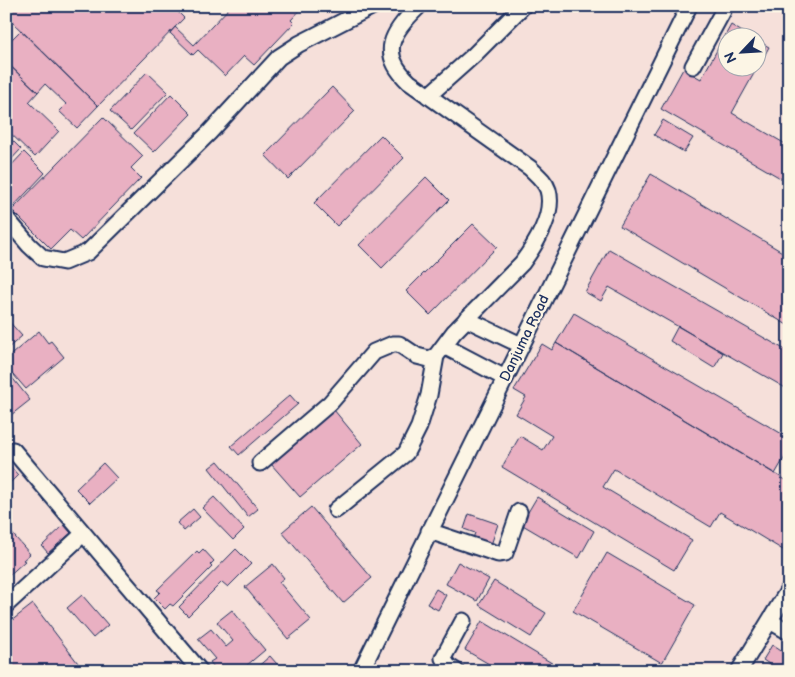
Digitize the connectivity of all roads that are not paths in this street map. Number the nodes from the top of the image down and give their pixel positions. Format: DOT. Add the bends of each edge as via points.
graph roads {
  1 [pos="373,6"];
  2 [pos="524,6"];
  3 [pos="688,6"];
  4 [pos="418,7"];
  5 [pos="723,11"];
  6 [pos="693,66"];
  7 [pos="428,96"];
  8 [pos="6,218"];
  9 [pos="466,319"];
  10 [pos="521,345"];
  11 [pos="440,351"];
  12 [pos="505,378"];
  13 [pos="13,450"];
  14 [pos="260,464"];
  15 [pos="336,510"];
  16 [pos="519,512"];
  17 [pos="429,531"];
  18 [pos="83,534"];
  19 [pos="789,589"];
  20 [pos="6,605"];
  21 [pos="770,621"];
  22 [pos="462,622"];
  23 [pos="789,632"];
  24 [pos="200,671"];
  25 [pos="360,671"];
  26 [pos="456,671"];
  27 [pos="739,671"];
  1 -- 8 [label="street" via="279,57 209,133 88,252 64,262 43,258"];
  2 -- 7 [label="street"];
  3 -- 10 [label="street, Danjuma Road"];
  4 -- 7 [label="street" via="400,24 393,38 391,53 399,73"];
  5 -- 6 [label="street"];
  7 -- 9 [label="street" via="530,168 547,188 550,200 546,219 522,263"];
  9 -- 10 [label="street"];
  9 -- 11 [label="street"];
  10 -- 12 [label="street, Danjuma Road"];
  11 -- 12 [label="street"];
  11 -- 14 [label="street" via="429,359 417,356 399,344 374,352 330,403"];
  11 -- 15 [label="street" via="419,427 406,453"];
  12 -- 17 [label="street, Danjuma Road"];
  13 -- 18 [label="street"];
  16 -- 17 [label="street" via="505,553 498,554"];
  17 -- 25 [label="street, Danjuma Road"];
  18 -- 20 [label="street"];
  18 -- 24 [label="street"];
  19 -- 21 [label="street"];
  21 -- 23 [label="street"];
  21 -- 27 [label="street"];
  22 -- 26 [label="street" via="443,658"];
}
